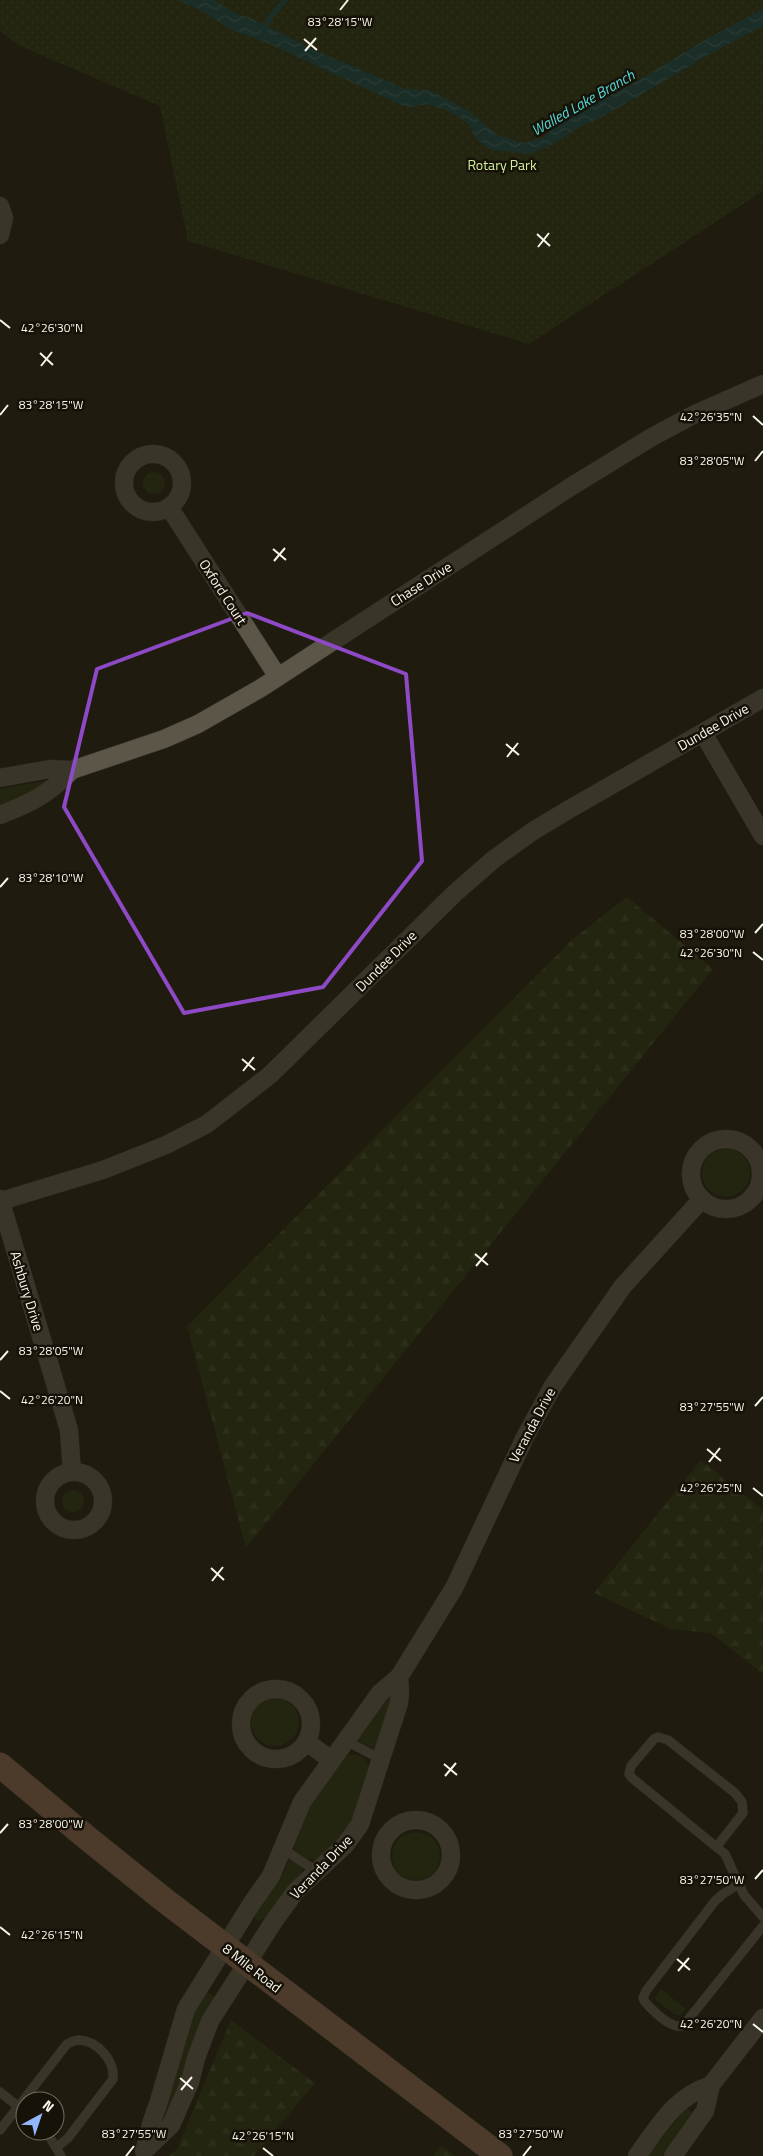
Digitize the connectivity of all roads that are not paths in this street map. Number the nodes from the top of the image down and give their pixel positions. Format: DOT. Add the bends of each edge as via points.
graph roads {
  1 [pos="0,206"];
  2 [pos="0,235"];
  3 [pos="763,384"];
  4 [pos="169,507"];
  5 [pos="278,677"];
  6 [pos="763,698"];
  7 [pos="703,733"];
  8 [pos="72,770"];
  9 [pos="0,778"];
  10 [pos="0,815"];
  11 [pos="763,836"];
  12 [pos="702,1199"];
  13 [pos="0,1200"];
  14 [pos="72,1472"];
  15 [pos="399,1677"];
  16 [pos="345,1740"];
  17 [pos="307,1742"];
  18 [pos="331,1760"];
  19 [pos="382,1760"];
  20 [pos="4,1770"];
  21 [pos="360,1824"];
  22 [pos="386,1838"];
  23 [pos="717,1846"];
  24 [pos="282,1850"];
  25 [pos="316,1872"];
  26 [pos="738,1884"];
  27 [pos="763,1917"];
  28 [pos="763,1926"];
  29 [pos="225,1947"];
  30 [pos="248,1964"];
  31 [pos="763,2018"];
  32 [pos="711,2086"];
  33 [pos="34,2091"];
  34 [pos="0,2092"];
  35 [pos="15,2104"];
  36 [pos="15,2116"];
  37 [pos="0,2130"];
  38 [pos="52,2141"];
  39 [pos="59,2152"];
  40 [pos="142,2152"];
  41 [pos="500,2156"];
  42 [pos="637,2156"];
  43 [pos="673,2156"];
  1 -- 2 [label="street" via="4,227"];
  3 -- 5 [label="street, Chase Drive" via="652,437"];
  4 -- 5 [label="street, Oxford Court"];
  5 -- 8 [label="street, Chase Drive" via="198,724"];
  6 -- 7 [label="street, Dundee Drive"];
  7 -- 11 [label="street"];
  7 -- 13 [label="street, Dundee Drive" via="533,831 494,860 455,893 270,1075 207,1124 166,1145 103,1170"];
  8 -- 9 [label="street, Chase Drive" via="50,769"];
  8 -- 10 [label="street, Chase Drive" via="56,788 41,798"];
  12 -- 15 [label="street, Veranda Drive" via="624,1286 553,1386 521,1444 454,1588"];
  13 -- 14 [label="street, Ashbury Drive" via="69,1430"];
  15 -- 16 [label="street, Veranda Drive" via="384,1689"];
  15 -- 19 [label="street, Veranda Drive" via="399,1703"];
  16 -- 18 [label="street, Veranda Drive"];
  16 -- 19 [label="lane"];
  17 -- 17 [label="street" via="311,1726 308,1708 292,1692 269,1689 248,1701 242,1712 242,1736 257,1754 267,1759 284,1758 300,1751"];
  17 -- 18 [label="street"];
  18 -- 24 [label="street, Veranda Drive" via="302,1802"];
  19 -- 21 [label="street, Veranda Drive"];
  20 -- 29 [label="main road, 8 Mile Road"];
  21 -- 22 [label="street"];
  21 -- 25 [label="street, Veranda Drive" via="346,1844"];
  22 -- 22 [label="street" via="380,1854 382,1866 398,1886 419,1891 435,1885 447,1874 452,1852 443,1831 434,1824 410,1820 399,1824"];
  23 -- 23 [label="lane" via="743,1813 742,1802 668,1740 654,1738 631,1766 632,1778"];
  23 -- 26 [label="lane" via="728,1858"];
  24 -- 25 [label="lane"];
  24 -- 29 [label="street, Veranda Drive" via="268,1882"];
  25 -- 30 [label="street, Veranda Drive" via="274,1921"];
  26 -- 27 [label="lane" via="750,1904"];
  26 -- 28 [label="lane" via="716,1901 646,1991 644,2002 671,2024 683,2026"];
  29 -- 30 [label="main road, 8 Mile Road"];
  29 -- 40 [label="street, Veranda Drive" via="182,2019"];
  30 -- 40 [label="street, Veranda Drive" via="207,2027 190,2082 171,2125"];
  30 -- 41 [label="main road, 8 Mile Road"];
  31 -- 32 [label="street"];
  32 -- 42 [label="street" via="697,2090 678,2102"];
  32 -- 43 [label="street" via="705,2110"];
  33 -- 39 [label="lane" via="67,2044 77,2040 89,2042 109,2058 114,2068 113,2078"];
  34 -- 35 [label="lane"];
  36 -- 37 [label="lane"];
  38 -- 39 [label="lane"];
}
